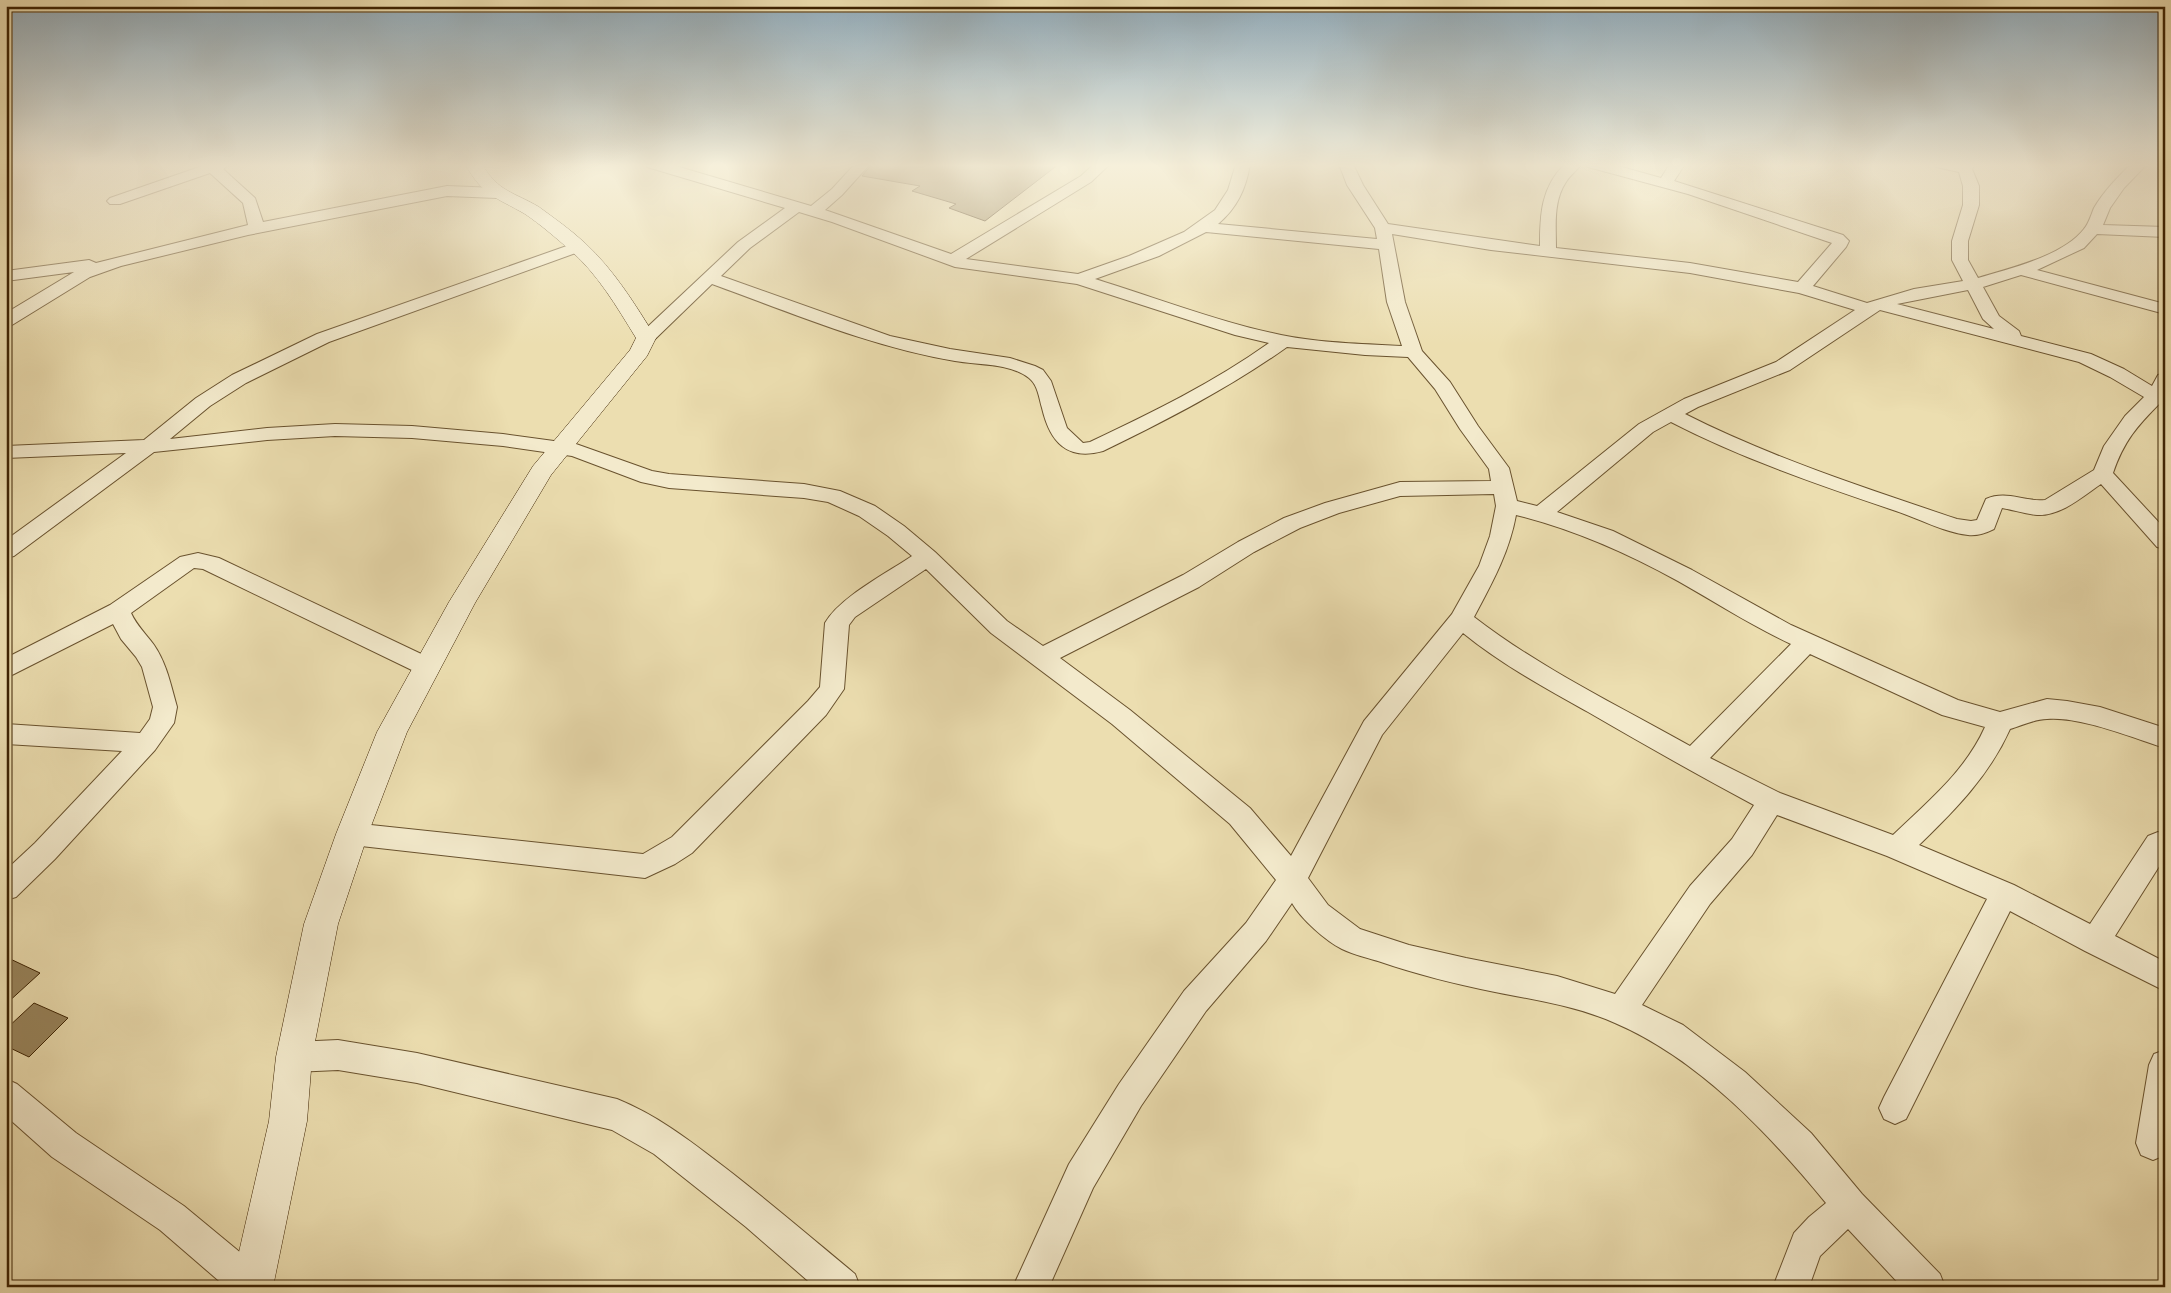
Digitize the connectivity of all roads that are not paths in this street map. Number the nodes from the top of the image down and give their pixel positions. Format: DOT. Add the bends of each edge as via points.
graph roads {
  1 [pos="255,224"];
  2 [pos="275,224"];
  3 [pos="549,224"];
  4 [pos="772,224"];
  5 [pos="853,224"];
  6 [pos="1011,224"];
  7 [pos="1207,224"];
  8 [pos="1377,224"];
  9 [pos="1548,224"];
  10 [pos="1793,224"];
  11 [pos="1965,224"];
  12 [pos="2095,224"];
  13 [pos="1203,227"];
  14 [pos="256,228"];
  15 [pos="2093,229"];
  16 [pos="2165,232"];
  17 [pos="1384,236"];
  18 [pos="578,247"];
  19 [pos="1548,252"];
  20 [pos="952,260"];
  21 [pos="115,262"];
  22 [pos="2020,270"];
  23 [pos="6,276"];
  24 [pos="711,278"];
  25 [pos="1079,279"];
  26 [pos="1974,284"];
  27 [pos="1802,288"];
  28 [pos="1873,307"];
  29 [pos="2165,309"];
  30 [pos="6,322"];
  31 [pos="646,338"];
  32 [pos="1283,341"];
  33 [pos="2023,341"];
  34 [pos="1413,352"];
  35 [pos="2162,391"];
  36 [pos="1669,414"];
  37 [pos="149,446"];
  38 [pos="560,448"];
  39 [pos="6,452"];
  40 [pos="2103,473"];
  41 [pos="1506,496"];
  42 [pos="2136,511"];
  43 [pos="1541,514"];
  44 [pos="2165,517"];
  45 [pos="2165,542"];
  46 [pos="6,551"];
  47 [pos="927,557"];
  48 [pos="118,611"];
  49 [pos="1461,619"];
  50 [pos="1807,642"];
  51 [pos="1042,657"];
  52 [pos="427,667"];
  53 [pos="6,669"];
  54 [pos="2000,722"];
  55 [pos="6,734"];
  56 [pos="2165,738"];
  57 [pos="146,743"];
  58 [pos="1693,760"];
  59 [pos="1771,801"];
  60 [pos="352,834"];
  61 [pos="2158,844"];
  62 [pos="1897,848"];
  63 [pos="1293,879"];
  64 [pos="6,888"];
  65 [pos="2004,894"];
  66 [pos="2095,942"];
  67 [pos="2165,977"];
  68 [pos="1621,1010"];
  69 [pos="294,1056"];
  70 [pos="2165,1065"];
  71 [pos="6,1096"];
  72 [pos="1895,1108"];
  73 [pos="2153,1143"];
  74 [pos="1850,1206"];
  75 [pos="252,1286"];
  76 [pos="842,1287"];
  77 [pos="1031,1287"];
  78 [pos="1791,1287"];
  79 [pos="1927,1287"];
  1 -- 14 [label="street"];
  2 -- 14 [label="street"];
  3 -- 18 [label="street"];
  4 -- 24 [label="street" via="744,245"];
  5 -- 20 [label="street"];
  6 -- 20 [label="street"];
  7 -- 13 [label="street"];
  8 -- 17 [label="street"];
  9 -- 19 [label="street"];
  10 -- 27 [label="street" via="1841,241"];
  11 -- 26 [label="street" via="1960,241 1960,260"];
  12 -- 15 [label="street"];
  13 -- 17 [label="street"];
  13 -- 25 [label="street" via="1174,243"];
  14 -- 21 [label="street"];
  15 -- 16 [label="street"];
  15 -- 22 [label="street" via="2078,245"];
  17 -- 19 [label="street"];
  17 -- 34 [label="street" via="1396,302"];
  18 -- 31 [label="street" via="616,290"];
  18 -- 37 [label="street" via="322,338 239,379 203,402"];
  19 -- 27 [label="street" via="1690,268"];
  20 -- 25 [label="street"];
  21 -- 23 [label="street"];
  21 -- 30 [label="street" via="84,273"];
  22 -- 26 [label="street"];
  22 -- 29 [label="street"];
  24 -- 31 [label="street"];
  24 -- 32 [label="street" via="884,340 1004,363 1035,373 1042,380 1056,427 1076,448 1096,446 1178,406 1256,361"];
  25 -- 32 [label="street" via="1241,331"];
  26 -- 28 [label="street" via="1914,294"];
  26 -- 33 [label="street" via="1992,319"];
  27 -- 28 [label="street"];
  28 -- 33 [label="street"];
  28 -- 36 [label="street" via="1783,366"];
  31 -- 38 [label="street" via="640,352"];
  32 -- 34 [label="street"];
  33 -- 35 [label="street" via="2084,358"];
  34 -- 41 [label="street" via="1442,386 1499,468"];
  35 -- 40 [label="street" via="2132,420 2111,450"];
  36 -- 40 [label="street" via="1712,437 1788,466 1969,528 1986,524 1993,504 2000,501 2048,507"];
  36 -- 43 [label="street" via="1646,428"];
  37 -- 38 [label="street" via="336,430 412,432"];
  37 -- 39 [label="street"];
  37 -- 46 [label="street"];
  38 -- 47 [label="street" via="576,450 648,477 669,481 833,496 867,511"];
  38 -- 52 [label="street" via="541,470"];
  40 -- 42 [label="street"];
  41 -- 43 [label="street"];
  41 -- 49 [label="street" via="1501,536 1490,566"];
  41 -- 51 [label="street" via="1400,489 1332,508 1246,547 1191,580"];
  42 -- 44 [label="street"];
  42 -- 45 [label="street"];
  43 -- 50 [label="street" via="1605,536"];
  47 -- 51 [label="street" via="998,627"];
  47 -- 60 [label="street" via="847,611 837,622 832,689 817,708 682,845 645,866"];
  48 -- 52 [label="street" via="188,562 198,559"];
  48 -- 53 [label="street"];
  48 -- 57 [label="street" via="129,633 154,667 165,707 161,723"];
  49 -- 58 [label="street" via="1498,647"];
  49 -- 63 [label="street" via="1373,728"];
  50 -- 54 [label="street" via="1952,708"];
  50 -- 58 [label="street"];
  51 -- 63 [label="street" via="1121,717 1240,816"];
  52 -- 60 [label="street" via="392,732"];
  54 -- 56 [label="street" via="2047,710 2067,711 2100,717"];
  54 -- 62 [label="street" via="1986,751 1962,783"];
  55 -- 57 [label="street"];
  57 -- 64 [label="street"];
  58 -- 59 [label="street"];
  59 -- 62 [label="street"];
  59 -- 68 [label="street" via="1742,847 1700,895"];
  60 -- 69 [label="street" via="321,924"];
  61 -- 66 [label="street"];
  62 -- 65 [label="street"];
  63 -- 68 [label="street" via="1318,914 1351,940 1466,972 1557,990"];
  63 -- 77 [label="street" via="1256,932 1195,1001 1130,1095 1080,1176"];
  65 -- 66 [label="street"];
  65 -- 72 [label="street"];
  66 -- 67 [label="street"];
  68 -- 74 [label="street" via="1672,1035 1734,1083 1799,1145"];
  69 -- 75 [label="street" via="288,1121"];
  69 -- 76 [label="street" via="338,1055 418,1068 617,1114 666,1142"];
  70 -- 73 [label="street"];
  71 -- 75 [label="street" via="64,1145 172,1218"];
  74 -- 78 [label="street" via="1806,1245"];
  74 -- 79 [label="street"];
}
